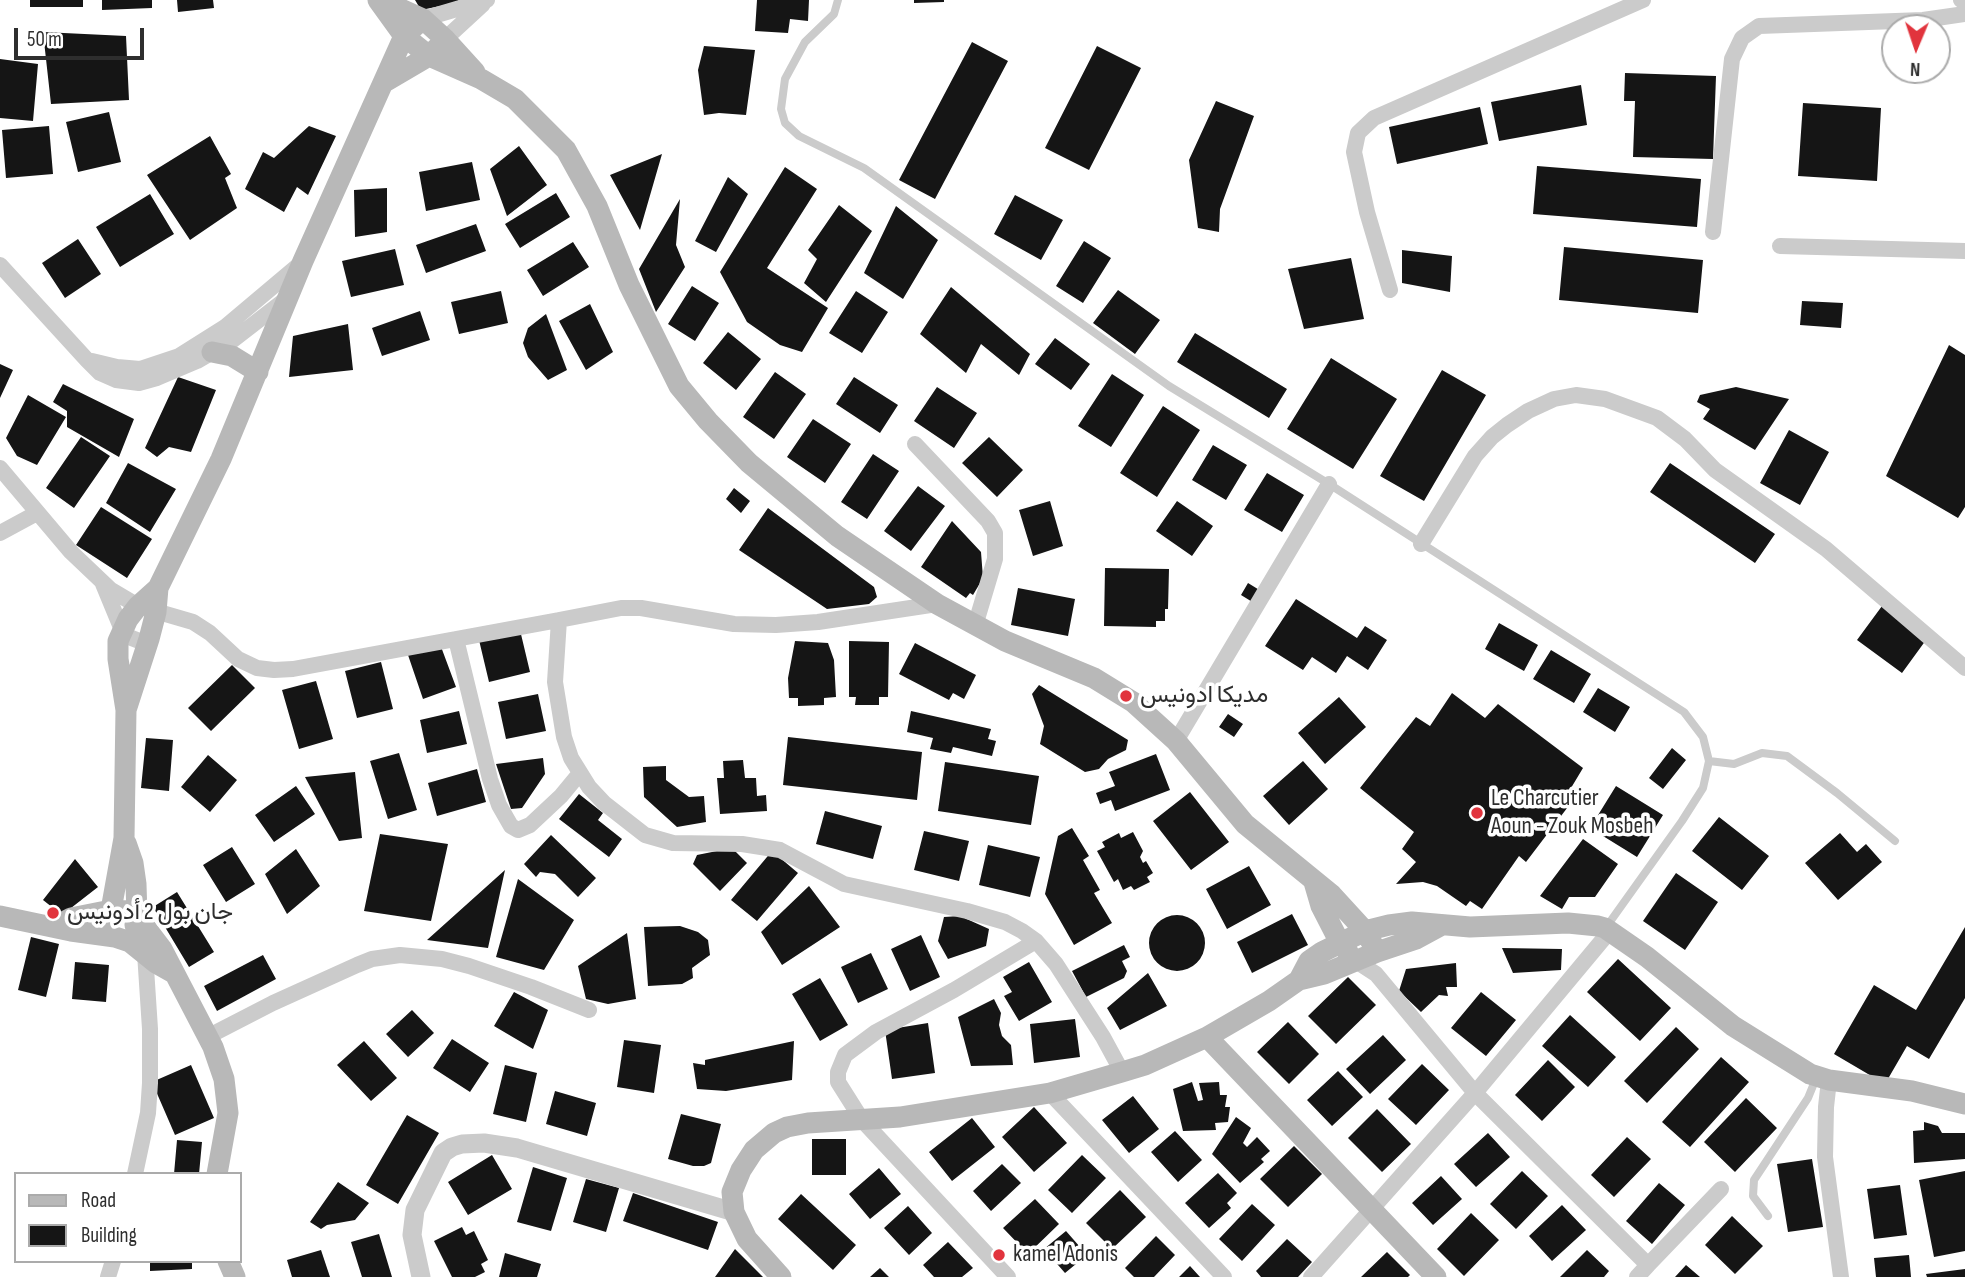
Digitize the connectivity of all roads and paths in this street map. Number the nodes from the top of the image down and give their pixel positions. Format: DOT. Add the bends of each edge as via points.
graph roads {
  1 [pos="379,0"];
  2 [pos="487,0"];
  3 [pos="838,0"];
  4 [pos="1643,0"];
  5 [pos="1965,14"];
  6 [pos="423,19"];
  7 [pos="404,36"];
  8 [pos="445,38"];
  9 [pos="429,56"];
  10 [pos="481,79"];
  11 [pos="383,83"];
  12 [pos="1713,232"];
  13 [pos="1780,246"];
  14 [pos="1965,251"];
  15 [pos="303,261"];
  16 [pos="0,265"];
  17 [pos="1390,290"];
  18 [pos="286,299"];
  19 [pos="212,352"];
  20 [pos="87,360"];
  21 [pos="258,372"];
  22 [pos="915,444"];
  23 [pos="0,468"];
  24 [pos="1329,484"];
  25 [pos="37,513"];
  26 [pos="0,533"];
  27 [pos="1421,544"];
  28 [pos="100,579"];
  29 [pos="937,604"];
  30 [pos="147,609"];
  31 [pos="559,620"];
  32 [pos="975,626"];
  33 [pos="122,630"];
  34 [pos="456,639"];
  35 [pos="148,644"];
  36 [pos="1965,668"];
  37 [pos="126,710"];
  38 [pos="1176,741"];
  39 [pos="1709,761"];
  40 [pos="580,773"];
  41 [pos="124,838"];
  42 [pos="1895,841"];
  43 [pos="1314,882"];
  44 [pos="111,910"];
  45 [pos="0,916"];
  46 [pos="137,916"];
  47 [pos="54,926"];
  48 [pos="1440,926"];
  49 [pos="1608,930"];
  50 [pos="1365,931"];
  51 [pos="103,934"];
  52 [pos="1036,941"];
  53 [pos="1340,943"];
  54 [pos="137,948"];
  55 [pos="1377,952"];
  56 [pos="1356,961"];
  57 [pos="172,972"];
  58 [pos="1376,974"];
  59 [pos="1299,980"];
  60 [pos="589,1010"];
  61 [pos="207,1037"];
  62 [pos="1207,1037"];
  63 [pos="1122,1072"];
  64 [pos="1823,1078"];
  65 [pos="1050,1093"];
  66 [pos="1475,1093"];
  67 [pos="1965,1104"];
  68 [pos="862,1120"];
  69 [pos="135,1172"];
  70 [pos="217,1172"];
  71 [pos="1721,1189"];
  72 [pos="1372,1210"];
  73 [pos="734,1212"];
  74 [pos="1768,1216"];
  75 [pos="1648,1265"];
  76 [pos="421,1277"];
  77 [pos="782,1277"];
  78 [pos="1009,1277"];
  79 [pos="1224,1277"];
  80 [pos="1311,1277"];
  81 [pos="1436,1277"];
  82 [pos="1637,1277"];
  83 [pos="1841,1277"];
  1 -- 6 [label="main road"];
  1 -- 7 [label="main road"];
  2 -- 6 [label="street"];
  2 -- 8 [label="street"];
  3 -- 24 [label="lane" via="834,13 805,42 785,79 781,109 785,122 799,136 864,168 1169,386"];
  4 -- 17 [label="street" via="1374,118 1358,133 1354,152"];
  5 -- 12 [label="street" via="1923,20 1759,26 1742,38 1732,59"];
  6 -- 7 [label="main road"];
  6 -- 8 [label="main road"];
  7 -- 9 [label="main road"];
  7 -- 11 [label="main road"];
  8 -- 9 [label="main road"];
  8 -- 10 [label="main road"];
  9 -- 10 [label="main road"];
  9 -- 11 [label="main road"];
  10 -- 29 [label="main road" via="515,99 566,150 597,206 652,335 679,386 708,421 804,510"];
  11 -- 15 [label="main road"];
  13 -- 14 [label="street"];
  15 -- 18 [label="main road"];
  15 -- 20 [label="street" via="226,327 179,356 140,369"];
  16 -- 20 [label="street"];
  18 -- 19 [label="street"];
  18 -- 21 [label="main road"];
  19 -- 20 [label="street" via="139,383 100,373"];
  19 -- 21 [label="main road" via="232,356"];
  21 -- 30 [label="main road" via="201,503"];
  22 -- 32 [label="street" via="995,533 995,559"];
  23 -- 25 [label="street"];
  24 -- 27 [label="lane"];
  24 -- 38 [label="street"];
  25 -- 26 [label="street"];
  25 -- 28 [label="street"];
  27 -- 36 [label="street" via="1475,456 1507,425 1554,399 1576,395 1605,399 1657,418 1715,470 1826,549"];
  27 -- 39 [label="lane" via="1684,712 1703,737"];
  28 -- 30 [label="street" via="124,599"];
  28 -- 33 [label="street"];
  29 -- 31 [label="street" via="776,625 734,624 641,608"];
  29 -- 32 [label="main road"];
  30 -- 33 [label="main road"];
  30 -- 34 [label="street" via="194,622 237,659 274,670"];
  30 -- 35 [label="main road"];
  31 -- 34 [label="street"];
  31 -- 40 [label="street" via="555,682 559,712 571,758"];
  32 -- 38 [label="main road" via="1113,688"];
  33 -- 35 [label="street"];
  33 -- 37 [label="main road" via="118,659"];
  34 -- 40 [label="street" via="489,779 511,826 518,830 530,825"];
  35 -- 37 [label="main road"];
  37 -- 41 [label="main road"];
  38 -- 43 [label="main road" via="1245,824"];
  39 -- 42 [label="lane" via="1734,764 1762,753 1787,756"];
  39 -- 49 [label="lane" via="1703,788"];
  40 -- 52 [label="street" via="604,803 645,835 673,843 742,844 780,850 844,884 1005,922"];
  41 -- 44 [label="main road"];
  41 -- 46 [label="main road" via="133,863"];
  43 -- 50 [label="main road"];
  43 -- 53 [label="main road"];
  44 -- 46 [label="main road"];
  44 -- 47 [label="main road"];
  44 -- 51 [label="main road"];
  45 -- 47 [label="main road"];
  46 -- 54 [label="main road"];
  46 -- 57 [label="main road" via="162,949"];
  47 -- 51 [label="main road"];
  48 -- 49 [label="main road" via="1583,923"];
  48 -- 50 [label="main road" via="1412,922"];
  48 -- 55 [label="main road"];
  49 -- 64 [label="main road" via="1733,1026 1795,1066"];
  49 -- 66 [label="street"];
  50 -- 53 [label="main road"];
  50 -- 55 [label="main road"];
  51 -- 54 [label="main road"];
  52 -- 63 [label="street" via="1056,964"];
  52 -- 68 [label="street" via="876,1032 845,1055 838,1082"];
  53 -- 56 [label="main road"];
  53 -- 59 [label="main road" via="1309,961"];
  54 -- 57 [label="main road"];
  54 -- 69 [label="street" via="149,1028 150,1083"];
  55 -- 56 [label="main road"];
  55 -- 58 [label="street"];
  56 -- 58 [label="street"];
  56 -- 59 [label="main road"];
  57 -- 61 [label="main road"];
  58 -- 66 [label="street"];
  59 -- 62 [label="main road"];
  60 -- 61 [label="street" via="469,966 400,955 357,965"];
  61 -- 70 [label="main road" via="219,1060 228,1096"];
  62 -- 63 [label="main road"];
  62 -- 72 [label="main road"];
  63 -- 65 [label="main road"];
  64 -- 67 [label="main road"];
  64 -- 74 [label="lane" via="1755,1180 1753,1195"];
  64 -- 83 [label="street" via="1825,1157"];
  65 -- 68 [label="main road"];
  65 -- 79 [label="street"];
  66 -- 72 [label="street"];
  66 -- 75 [label="street"];
  68 -- 73 [label="main road" via="808,1123 774,1133 754,1150 741,1170 732,1192"];
  68 -- 78 [label="street"];
  71 -- 75 [label="street"];
  72 -- 80 [label="street"];
  72 -- 81 [label="main road"];
  73 -- 76 [label="street" via="517,1148 461,1144 443,1153 415,1210 412,1235"];
  73 -- 77 [label="main road" via="747,1239"];
  75 -- 82 [label="street"];
}
